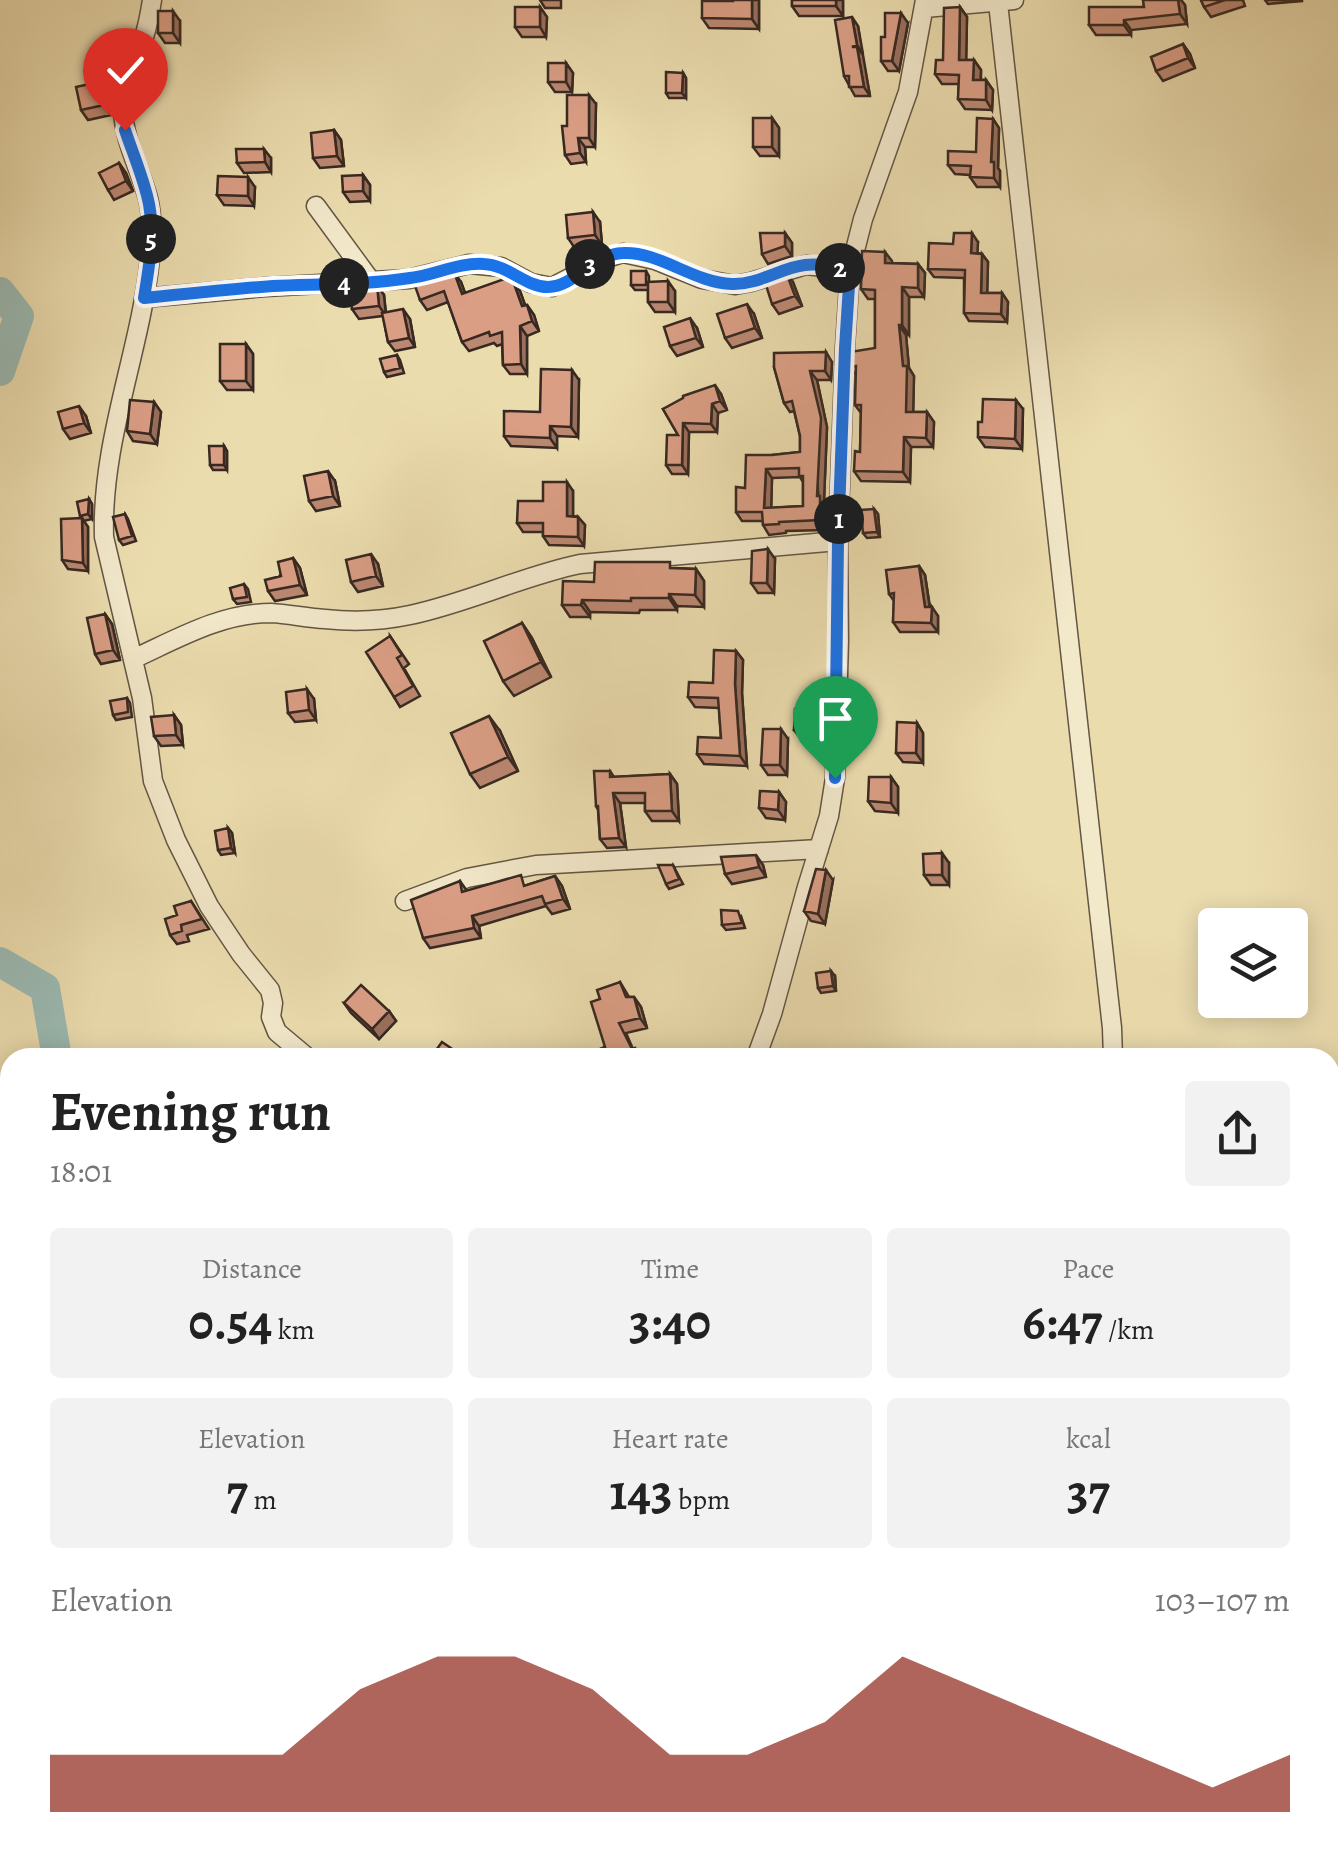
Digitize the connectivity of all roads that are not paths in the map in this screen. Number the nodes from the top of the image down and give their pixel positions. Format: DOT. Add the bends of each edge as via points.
graph roads {
  1 [pos="152,0"];
  2 [pos="1006,1"];
  3 [pos="925,4"];
  4 [pos="316,206"];
  5 [pos="850,270"];
  6 [pos="371,281"];
  7 [pos="144,298"];
  8 [pos="838,541"];
  9 [pos="133,659"];
  10 [pos="819,849"];
  11 [pos="405,901"];
  12 [pos="295,1048"];
  13 [pos="760,1048"];
  14 [pos="1113,1048"];
  1 -- 7 [label="street" via="123,98 125,130 151,219"];
  2 -- 3 [label="street"];
  2 -- 14 [label="street" via="1008,110"];
  3 -- 5 [label="street" via="908,92"];
  4 -- 6 [label="street"];
  5 -- 6 [label="street" via="806,265 735,284 623,253 552,287 486,264"];
  5 -- 8 [label="street"];
  6 -- 7 [label="street"];
  7 -- 9 [label="street" via="104,512"];
  8 -- 9 [label="street" via="580,564 411,615 249,615 207,625"];
  8 -- 10 [label="street" via="835,778"];
  9 -- 12 [label="street" via="154,781 176,840 217,918 270,990 272,1024"];
  10 -- 11 [label="street" via="536,865 466,878"];
  10 -- 13 [label="street"];
}
